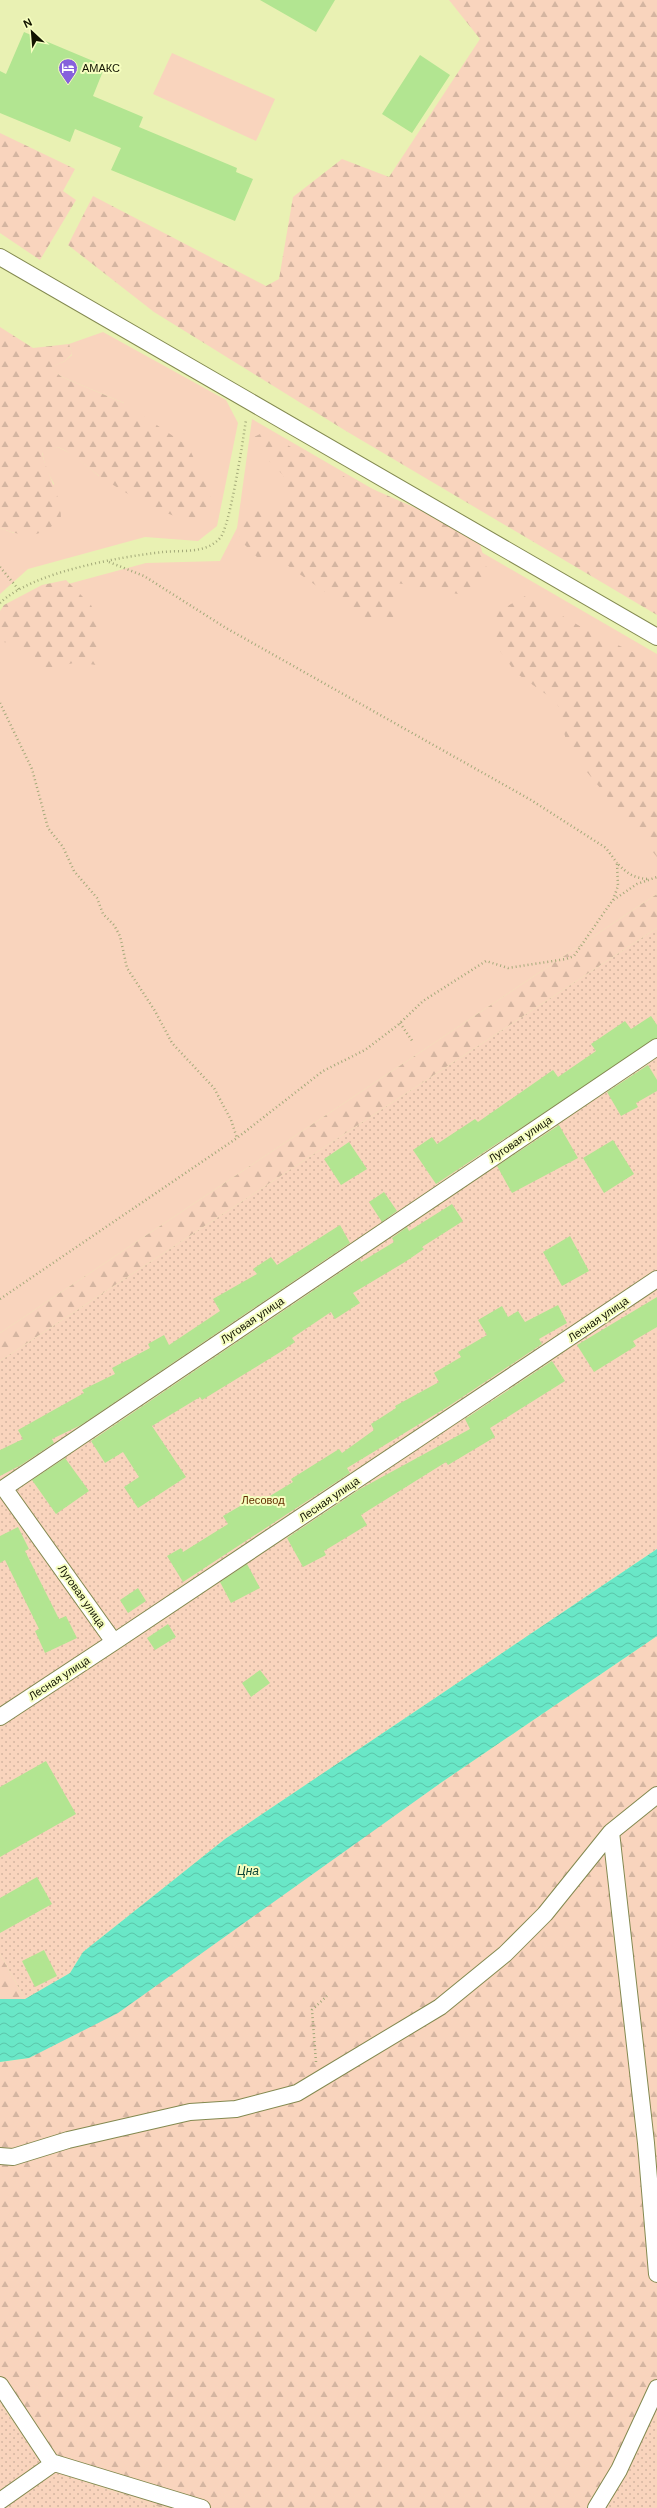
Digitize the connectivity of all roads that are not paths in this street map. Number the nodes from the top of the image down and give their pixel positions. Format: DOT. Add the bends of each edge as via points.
graph roads {
  1 [pos="0,257"];
  2 [pos="657,637"];
  3 [pos="657,1047"];
  4 [pos="657,1279"];
  5 [pos="114,1642"];
  6 [pos="0,1716"];
  7 [pos="657,1795"];
  8 [pos="611,1832"];
  9 [pos="0,2156"];
  10 [pos="657,2274"];
  11 [pos="0,2385"];
  12 [pos="657,2388"];
  13 [pos="54,2463"];
  14 [pos="0,2501"];
  15 [pos="202,2508"];
  16 [pos="596,2508"];
  1 -- 2 [label="street"];
  3 -- 5 [label="street, Луговая улица" via="4,1488"];
  4 -- 5 [label="street, Лесная улица"];
  5 -- 6 [label="street, Лесная улица"];
  7 -- 8 [label="street"];
  8 -- 9 [label="street" via="546,1914 505,1954 440,2007 297,2093 236,2109 190,2112 61,2141 13,2157"];
  8 -- 10 [label="street" via="646,2143"];
  11 -- 13 [label="street" via="50,2462"];
  12 -- 16 [label="street" via="619,2470"];
  13 -- 14 [label="street"];
  13 -- 15 [label="street"];
}
